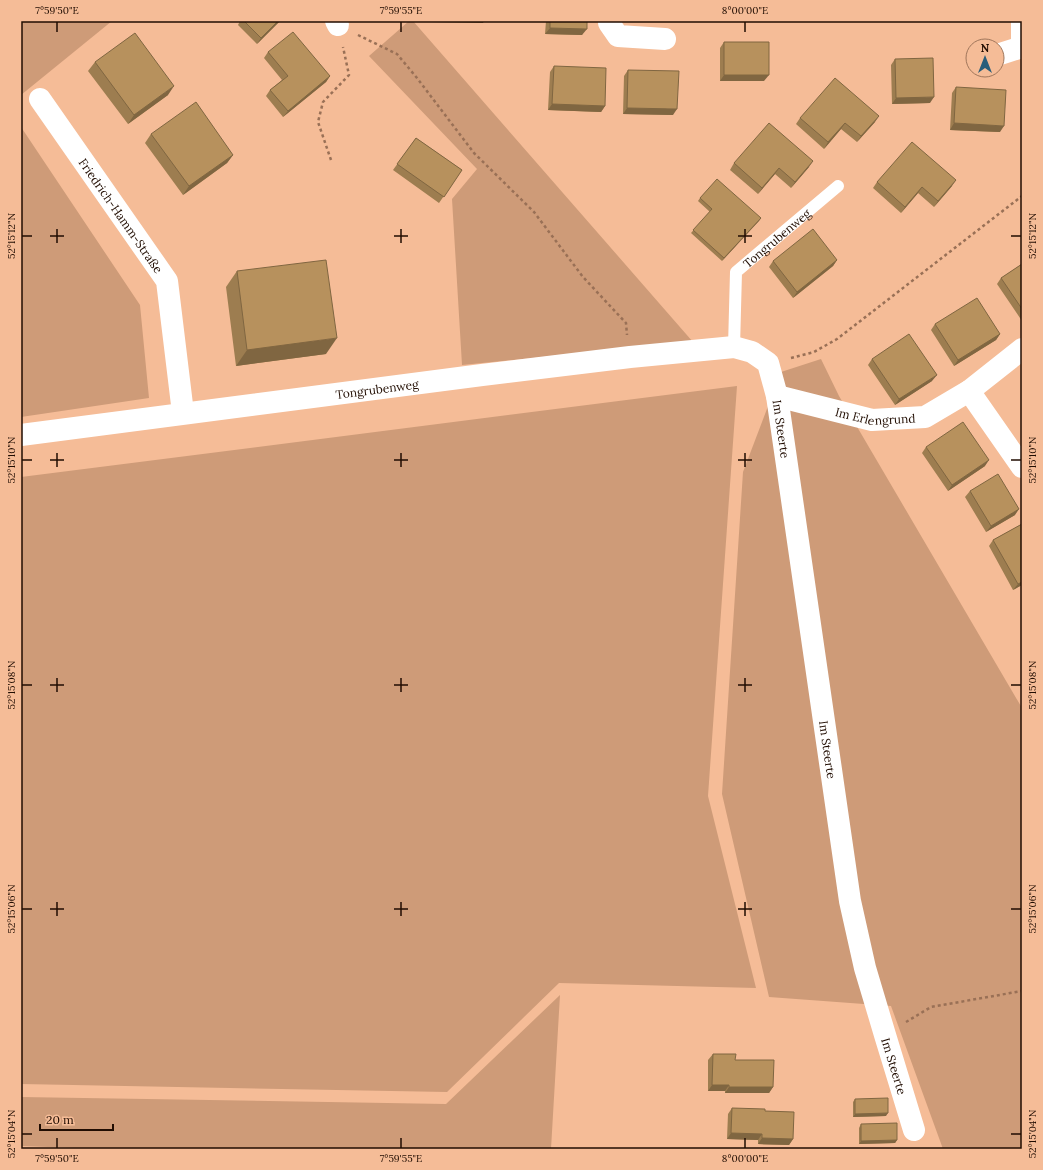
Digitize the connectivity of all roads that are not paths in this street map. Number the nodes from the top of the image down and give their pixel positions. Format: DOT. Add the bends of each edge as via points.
graph roads {
  1 [pos="609,21"];
  2 [pos="1022,21"];
  3 [pos="665,39"];
  4 [pos="1005,52"];
  5 [pos="40,99"];
  6 [pos="838,186"];
  7 [pos="734,347"];
  8 [pos="1022,349"];
  9 [pos="768,363"];
  10 [pos="969,391"];
  11 [pos="777,396"];
  12 [pos="183,414"];
  13 [pos="21,435"];
  14 [pos="1022,467"];
  15 [pos="914,1130"];
  1 -- 3 [label="street" via="618,36"];
  2 -- 4 [label="street" via="1022,47"];
  5 -- 12 [label="street, Friedrich-Hamm-Straße" via="168,281"];
  6 -- 7 [label="lane, Tongrubenweg" via="736,272"];
  7 -- 9 [label="street, Tongrubenweg" via="752,352"];
  7 -- 12 [label="street, Tongrubenweg" via="630,357"];
  8 -- 10 [label="street, Im Erlengrund"];
  9 -- 11 [label="street, Im Steerte"];
  10 -- 11 [label="street, Im Erlengrund" via="925,417 872,420"];
  10 -- 14 [label="street"];
  11 -- 15 [label="street, Im Steerte" via="850,901 865,968"];
  12 -- 13 [label="street, Tongrubenweg"];
}
